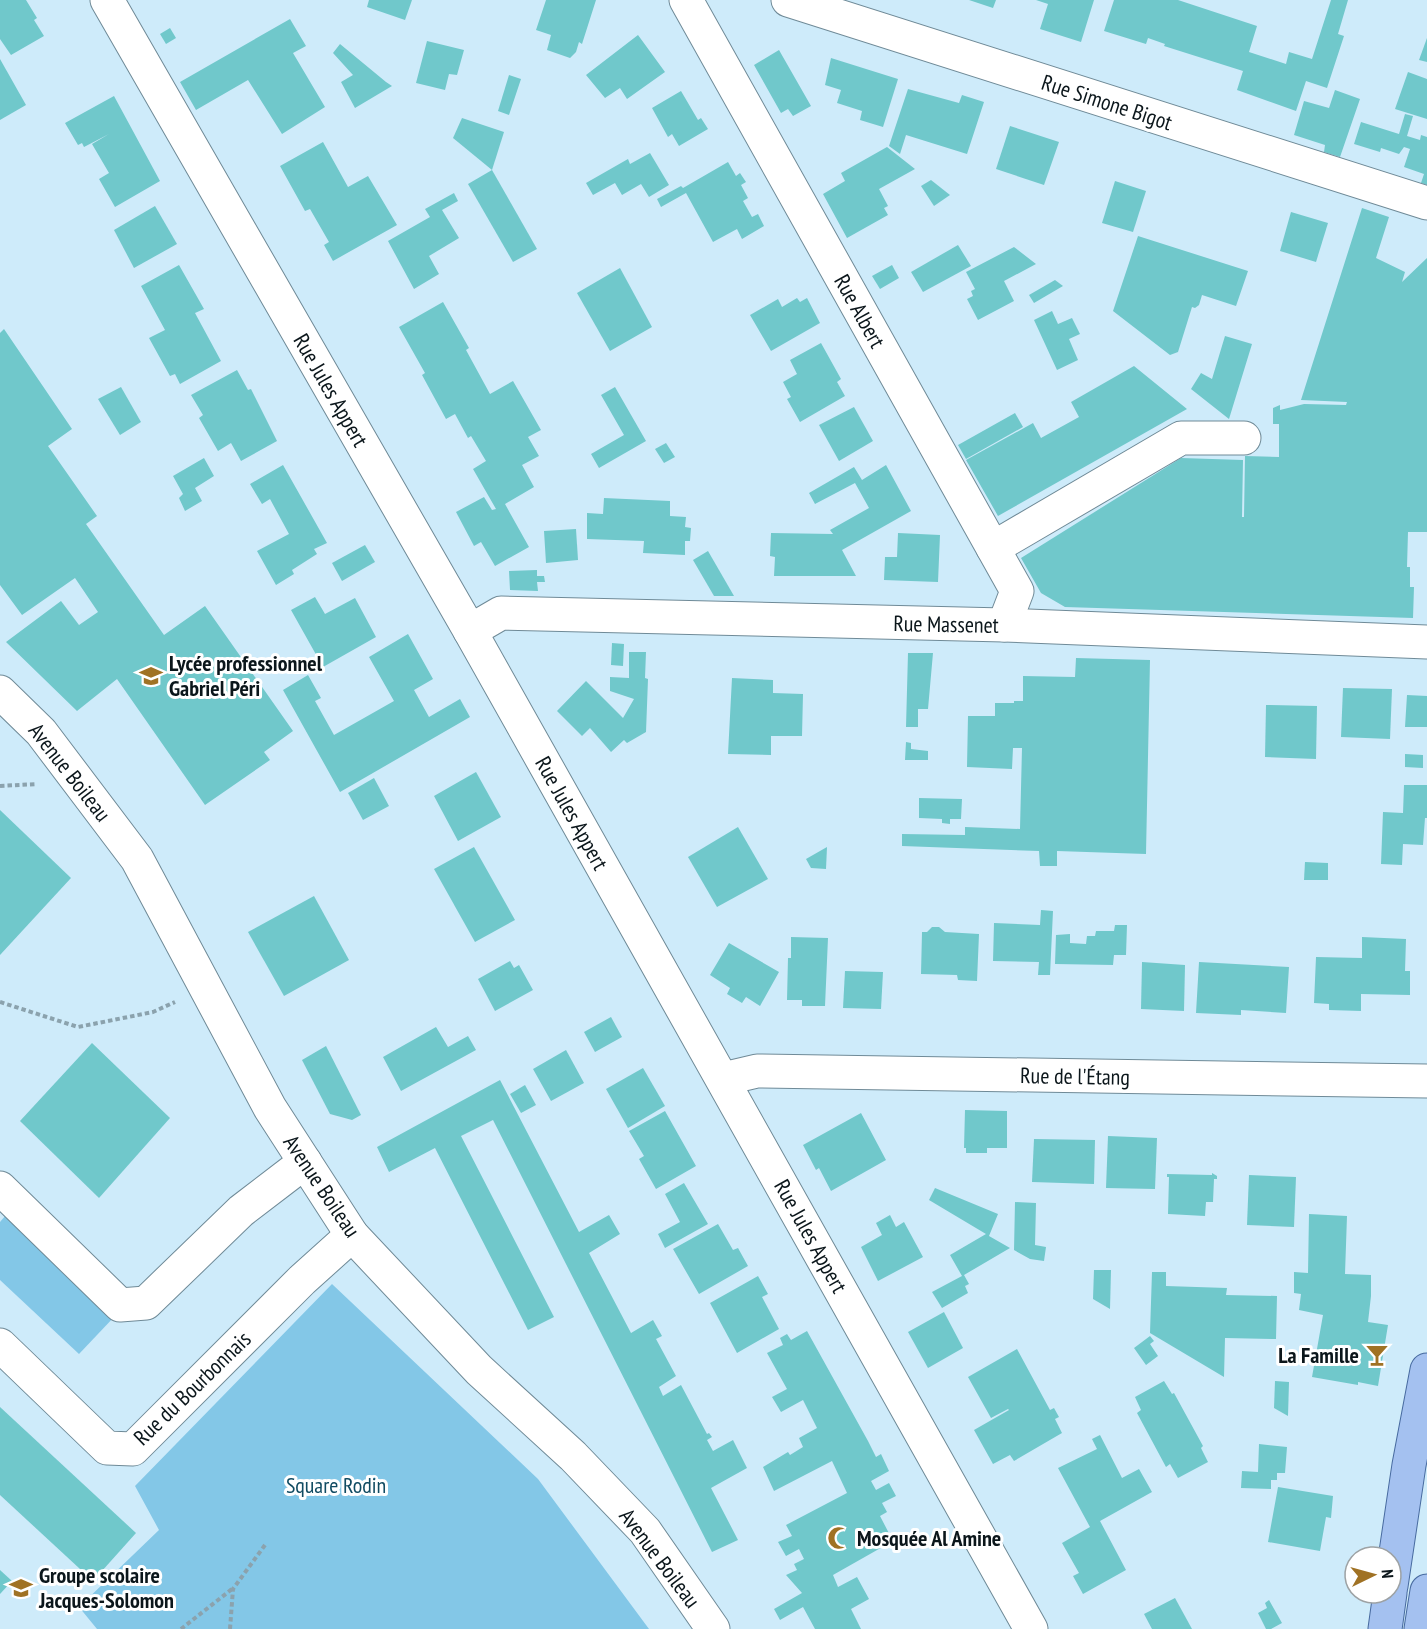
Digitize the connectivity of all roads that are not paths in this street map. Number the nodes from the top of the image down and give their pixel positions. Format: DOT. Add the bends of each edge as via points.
graph roads {
  1 [pos="107,0"];
  2 [pos="686,0"];
  3 [pos="788,0"];
  4 [pos="1427,203"];
  5 [pos="1244,438"];
  6 [pos="993,548"];
  7 [pos="1004,625"];
  8 [pos="470,631"];
  9 [pos="1427,642"];
  10 [pos="0,692"];
  11 [pos="723,1079"];
  12 [pos="1427,1081"];
  13 [pos="305,1161"];
  14 [pos="0,1188"];
  15 [pos="352,1235"];
  16 [pos="0,1345"];
  17 [pos="1427,1370"];
  18 [pos="1397,1545"];
  19 [pos="1427,1592"];
  20 [pos="1388,1605"];
  21 [pos="714,1629"];
  22 [pos="1031,1629"];
  23 [pos="1384,1629"];
  24 [pos="1421,1629"];
  1 -- 8 [label="street, Rue Jules Appert"];
  2 -- 6 [label="street, Rue Albert"];
  3 -- 4 [label="street, Rue Simone Bigot"];
  5 -- 6 [label="street" via="1181,438"];
  6 -- 7 [label="street, Rue Albert" via="1017,591"];
  7 -- 8 [label="street, Rue Massenet" via="501,613"];
  7 -- 9 [label="street, Rue Massenet"];
  8 -- 11 [label="street, Rue Jules Appert"];
  10 -- 13 [label="street, Avenue Boileau" via="41,732 137,859 270,1108"];
  11 -- 12 [label="street, Rue de l'Étang" via="758,1071"];
  11 -- 22 [label="street, Rue Jules Appert"];
  13 -- 14 [label="street" via="241,1211 146,1303 120,1305"];
  13 -- 15 [label="street, Avenue Boileau"];
  15 -- 16 [label="street, Rue du Bourbonnais" via="133,1449 107,1448"];
  15 -- 21 [label="street, Avenue Boileau" via="479,1370 573,1456 645,1531"];
  17 -- 18 [label="main road"];
  19 -- 24 [label="main road"];
  20 -- 23 [label="main road"];
}
